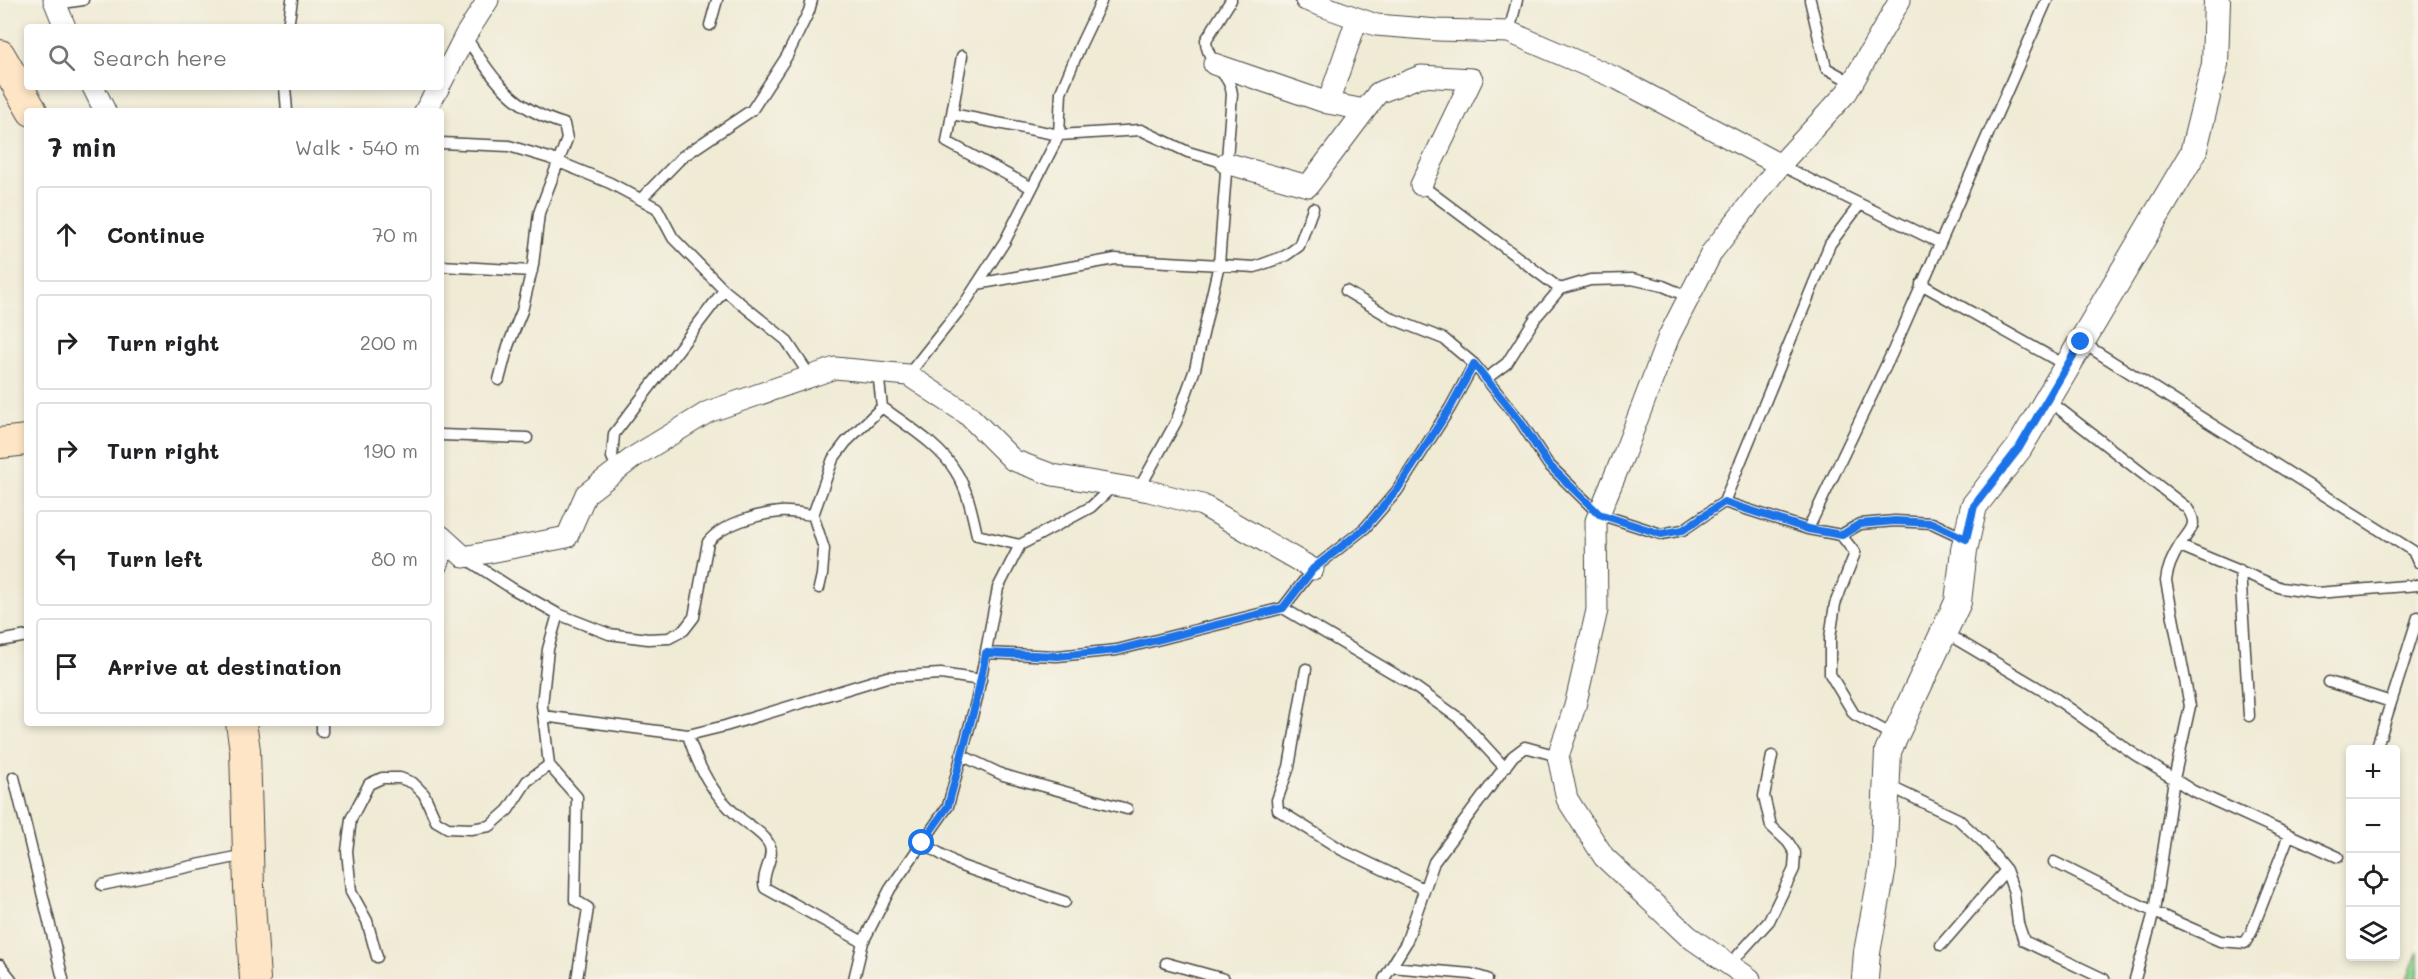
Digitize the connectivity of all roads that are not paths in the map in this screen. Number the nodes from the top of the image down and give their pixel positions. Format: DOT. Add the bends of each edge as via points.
graph roads {
  1 [pos="82,0"];
  2 [pos="292,0"];
  3 [pos="488,0"];
  4 [pos="717,0"];
  5 [pos="812,0"];
  6 [pos="1231,0"];
  7 [pos="1306,0"];
  8 [pos="1516,0"];
  9 [pos="1810,0"];
  10 [pos="1900,0"];
  11 [pos="2047,0"];
  12 [pos="2217,0"];
  13 [pos="55,2"];
  14 [pos="1101,2"];
  15 [pos="1357,19"];
  16 [pos="63,24"];
  17 [pos="288,24"];
  18 [pos="710,25"];
  19 [pos="1509,32"];
  20 [pos="465,36"];
  21 [pos="0,55"];
  22 [pos="962,56"];
  23 [pos="1214,64"];
  24 [pos="444,77"];
  25 [pos="1853,83"];
  26 [pos="94,90"];
  27 [pos="285,90"];
  28 [pos="437,90"];
  29 [pos="1328,103"];
  30 [pos="30,108"];
  31 [pos="104,108"];
  32 [pos="287,108"];
  33 [pos="427,108"];
  34 [pos="1365,110"];
  35 [pos="952,114"];
  36 [pos="1059,135"];
  37 [pos="444,142"];
  38 [pos="558,162"];
  39 [pos="1226,163"];
  40 [pos="1780,165"];
  41 [pos="1421,185"];
  42 [pos="1032,188"];
  43 [pos="641,199"];
  44 [pos="1860,204"];
  45 [pos="1313,208"];
  46 [pos="1940,243"];
  47 [pos="1219,264"];
  48 [pos="444,266"];
  49 [pos="532,271"];
  50 [pos="977,284"];
  51 [pos="1921,285"];
  52 [pos="1560,289"];
  53 [pos="724,290"];
  54 [pos="1346,291"];
  55 [pos="1689,297"];
  56 [pos="2081,342"];
  57 [pos="1474,364"];
  58 [pos="2067,366"];
  59 [pos="878,372"];
  60 [pos="810,375"];
  61 [pos="908,375"];
  62 [pos="1486,379"];
  63 [pos="499,380"];
  64 [pos="2048,399"];
  65 [pos="882,407"];
  66 [pos="444,435"];
  67 [pos="527,438"];
  68 [pos="24,440"];
  69 [pos="0,444"];
  70 [pos="618,470"];
  71 [pos="1114,485"];
  72 [pos="1139,489"];
  73 [pos="1724,502"];
  74 [pos="1599,514"];
  75 [pos="813,515"];
  76 [pos="1808,529"];
  77 [pos="1842,535"];
  78 [pos="1966,539"];
  79 [pos="1020,545"];
  80 [pos="452,546"];
  81 [pos="2180,546"];
  82 [pos="2418,562"];
  83 [pos="444,563"];
  84 [pos="1313,569"];
  85 [pos="2240,570"];
  86 [pos="2418,585"];
  87 [pos="819,588"];
  88 [pos="1283,608"];
  89 [pos="558,614"];
  90 [pos="2418,617"];
  91 [pos="1944,632"];
  92 [pos="24,637"];
  93 [pos="0,641"];
  94 [pos="986,653"];
  95 [pos="1306,669"];
  96 [pos="981,680"];
  97 [pos="2330,682"];
  98 [pos="2391,702"];
  99 [pos="543,716"];
  100 [pos="2249,716"];
  101 [pos="241,726"];
  102 [pos="688,735"];
  103 [pos="1894,736"];
  104 [pos="2378,745"];
  105 [pos="961,755"];
  106 [pos="1558,756"];
  107 [pos="1772,756"];
  108 [pos="549,765"];
  109 [pos="1505,768"];
  110 [pos="14,777"];
  111 [pos="2174,779"];
  112 [pos="1886,785"];
  113 [pos="1127,809"];
  114 [pos="2289,835"];
  115 [pos="922,843"];
  116 [pos="248,854"];
  117 [pos="2337,857"];
  118 [pos="2054,862"];
  119 [pos="2006,870"];
  120 [pos="102,885"];
  121 [pos="1424,889"];
  122 [pos="1065,902"];
  123 [pos="2154,912"];
  124 [pos="863,942"];
  125 [pos="1941,945"];
  126 [pos="377,957"];
  127 [pos="1166,963"];
  128 [pos="1730,964"];
  129 [pos="0,965"];
  130 [pos="1391,967"];
  131 [pos="11,979"];
  132 [pos="63,979"];
  133 [pos="255,979"];
  134 [pos="577,979"];
  135 [pos="854,979"];
  136 [pos="1224,979"];
  137 [pos="1384,979"];
  138 [pos="1487,979"];
  139 [pos="1750,979"];
  140 [pos="1865,979"];
  141 [pos="2104,979"];
  142 [pos="2135,979"];
  1 -- 13 [label="lane"];
  2 -- 17 [label="lane"];
  3 -- 20 [label="street"];
  4 -- 18 [label="lane"];
  5 -- 43 [label="lane" via="787,56 752,110 682,157"];
  6 -- 23 [label="lane" via="1206,40"];
  7 -- 15 [label="street"];
  8 -- 19 [label="lane"];
  9 -- 25 [label="lane" via="1826,68"];
  10 -- 25 [label="street"];
  11 -- 46 [label="lane"];
  12 -- 56 [label="street" via="2215,64 2193,153"];
  13 -- 16 [label="street"];
  14 -- 36 [label="lane" via="1062,92"];
  15 -- 19 [label="street" via="1376,26"];
  15 -- 29 [label="street"];
  19 -- 40 [label="street" via="1618,79"];
  20 -- 24 [label="street"];
  20 -- 38 [label="lane" via="514,100 564,124 567,139"];
  21 -- 30 [label="main road"];
  22 -- 35 [label="lane"];
  23 -- 29 [label="street"];
  23 -- 39 [label="lane" via="1231,83"];
  25 -- 40 [label="street"];
  26 -- 31 [label="street"];
  27 -- 32 [label="lane"];
  28 -- 33 [label="street"];
  29 -- 34 [label="street"];
  34 -- 39 [label="street" via="1308,186"];
  34 -- 41 [label="street" via="1378,93 1421,76 1472,79"];
  35 -- 36 [label="lane"];
  35 -- 42 [label="lane" via="947,142"];
  36 -- 39 [label="lane" via="1141,130 1188,152"];
  36 -- 42 [label="lane"];
  37 -- 38 [label="lane" via="509,146"];
  38 -- 43 [label="lane"];
  38 -- 49 [label="lane" via="539,213"];
  39 -- 47 [label="lane"];
  40 -- 44 [label="lane"];
  40 -- 55 [label="street" via="1712,252"];
  41 -- 52 [label="lane"];
  42 -- 50 [label="lane"];
  43 -- 53 [label="lane" via="657,208 673,238"];
  44 -- 46 [label="lane"];
  44 -- 73 [label="lane" via="1830,244"];
  45 -- 47 [label="lane" via="1299,246 1285,255 1255,267"];
  46 -- 51 [label="lane"];
  47 -- 50 [label="lane" via="1115,259"];
  47 -- 72 [label="lane" via="1196,369 1176,422"];
  48 -- 49 [label="lane"];
  49 -- 63 [label="lane"];
  50 -- 61 [label="lane"];
  51 -- 58 [label="lane"];
  51 -- 76 [label="lane"];
  52 -- 55 [label="lane" via="1590,280 1632,279"];
  52 -- 62 [label="lane" via="1536,317 1507,363"];
  53 -- 60 [label="lane" via="786,340"];
  53 -- 70 [label="lane" via="614,434 612,457"];
  54 -- 57 [label="lane" via="1393,319 1444,339"];
  55 -- 74 [label="street" via="1669,336"];
  56 -- 58 [label="street"];
  56 -- 82 [label="lane" via="2413,551"];
  57 -- 62 [label="lane"];
  57 -- 84 [label="lane" via="1397,490 1365,528"];
  58 -- 64 [label="street"];
  59 -- 60 [label="street" via="835,368"];
  59 -- 61 [label="street"];
  59 -- 65 [label="lane"];
  60 -- 70 [label="street" via="708,412"];
  61 -- 71 [label="street" via="967,414 1013,460 1053,475"];
  62 -- 74 [label="lane" via="1548,464"];
  64 -- 78 [label="street" via="2019,448 1974,506"];
  64 -- 81 [label="lane" via="2187,508 2193,524"];
  65 -- 75 [label="lane" via="833,459"];
  65 -- 79 [label="lane" via="932,445 956,471 970,503 976,534"];
  66 -- 67 [label="lane"];
  68 -- 69 [label="main road"];
  70 -- 80 [label="street" via="586,494 567,537"];
  71 -- 72 [label="street"];
  71 -- 79 [label="lane" via="1091,507"];
  72 -- 84 [label="street" via="1202,505"];
  73 -- 74 [label="lane" via="1683,530 1661,534"];
  73 -- 76 [label="lane"];
  74 -- 106 [label="street" via="1597,610 1575,706"];
  75 -- 87 [label="lane" via="824,549"];
  75 -- 89 [label="lane" via="781,512 715,533 708,542 694,617 684,630 669,638 609,634"];
  76 -- 77 [label="lane"];
  77 -- 78 [label="lane" via="1860,524 1895,521 1932,523"];
  77 -- 103 [label="lane" via="1855,553 1835,604 1830,674 1854,714"];
  78 -- 91 [label="street" via="1958,602"];
  79 -- 94 [label="lane" via="998,588"];
  80 -- 83 [label="lane"];
  80 -- 89 [label="lane" via="513,589"];
  81 -- 85 [label="lane"];
  81 -- 111 [label="lane" via="2166,581 2190,706"];
  84 -- 88 [label="lane"];
  85 -- 86 [label="lane" via="2281,588 2317,593"];
  85 -- 100 [label="lane"];
  88 -- 94 [label="lane" via="1117,650 1058,656"];
  88 -- 109 [label="lane" via="1408,682 1460,719"];
  89 -- 99 [label="lane" via="548,649"];
  90 -- 98 [label="lane"];
  91 -- 103 [label="street"];
  91 -- 111 [label="lane" via="2052,696"];
  92 -- 93 [label="lane"];
  94 -- 96 [label="lane"];
  95 -- 121 [label="lane" via="1278,810 1342,850"];
  96 -- 102 [label="lane" via="941,674 887,677"];
  96 -- 105 [label="lane"];
  97 -- 98 [label="lane"];
  98 -- 104 [label="lane"];
  99 -- 102 [label="lane"];
  99 -- 108 [label="lane"];
  101 -- 116 [label="main road"];
  102 -- 124 [label="lane" via="710,786 768,842 771,850 765,888"];
  103 -- 112 [label="street" via="1888,751"];
  105 -- 113 [label="lane" via="1003,775"];
  105 -- 115 [label="lane" via="948,806"];
  106 -- 109 [label="lane" via="1525,747"];
  106 -- 128 [label="street" via="1566,799 1604,857 1688,936"];
  107 -- 128 [label="lane" via="1764,796 1771,826 1795,853 1794,870 1769,921"];
  108 -- 126 [label="lane" via="527,782 508,810 490,826 471,829 448,828 436,821 424,794 413,783 382,778 369,784 351,819 347,851 351,892 367,921"];
  108 -- 134 [label="lane" via="577,797 575,900 588,908"];
  109 -- 121 [label="lane" via="1434,862"];
  110 -- 132 [label="lane"];
  111 -- 114 [label="lane"];
  111 -- 123 [label="lane"];
  112 -- 119 [label="lane" via="1958,819"];
  112 -- 140 [label="street" via="1883,867"];
  114 -- 117 [label="lane"];
  114 -- 123 [label="lane" via="2245,943 2220,941"];
  115 -- 122 [label="lane" via="962,866"];
  115 -- 124 [label="lane" via="890,890"];
  116 -- 120 [label="lane"];
  116 -- 133 [label="main road"];
  118 -- 123 [label="lane"];
  119 -- 125 [label="lane"];
  119 -- 141 [label="lane" via="2024,941"];
  121 -- 130 [label="lane" via="1406,943"];
  123 -- 142 [label="lane"];
  124 -- 135 [label="lane"];
  127 -- 136 [label="lane"];
  128 -- 139 [label="street"];
  129 -- 131 [label="lane"];
  130 -- 137 [label="lane"];
  130 -- 138 [label="lane"];
}
